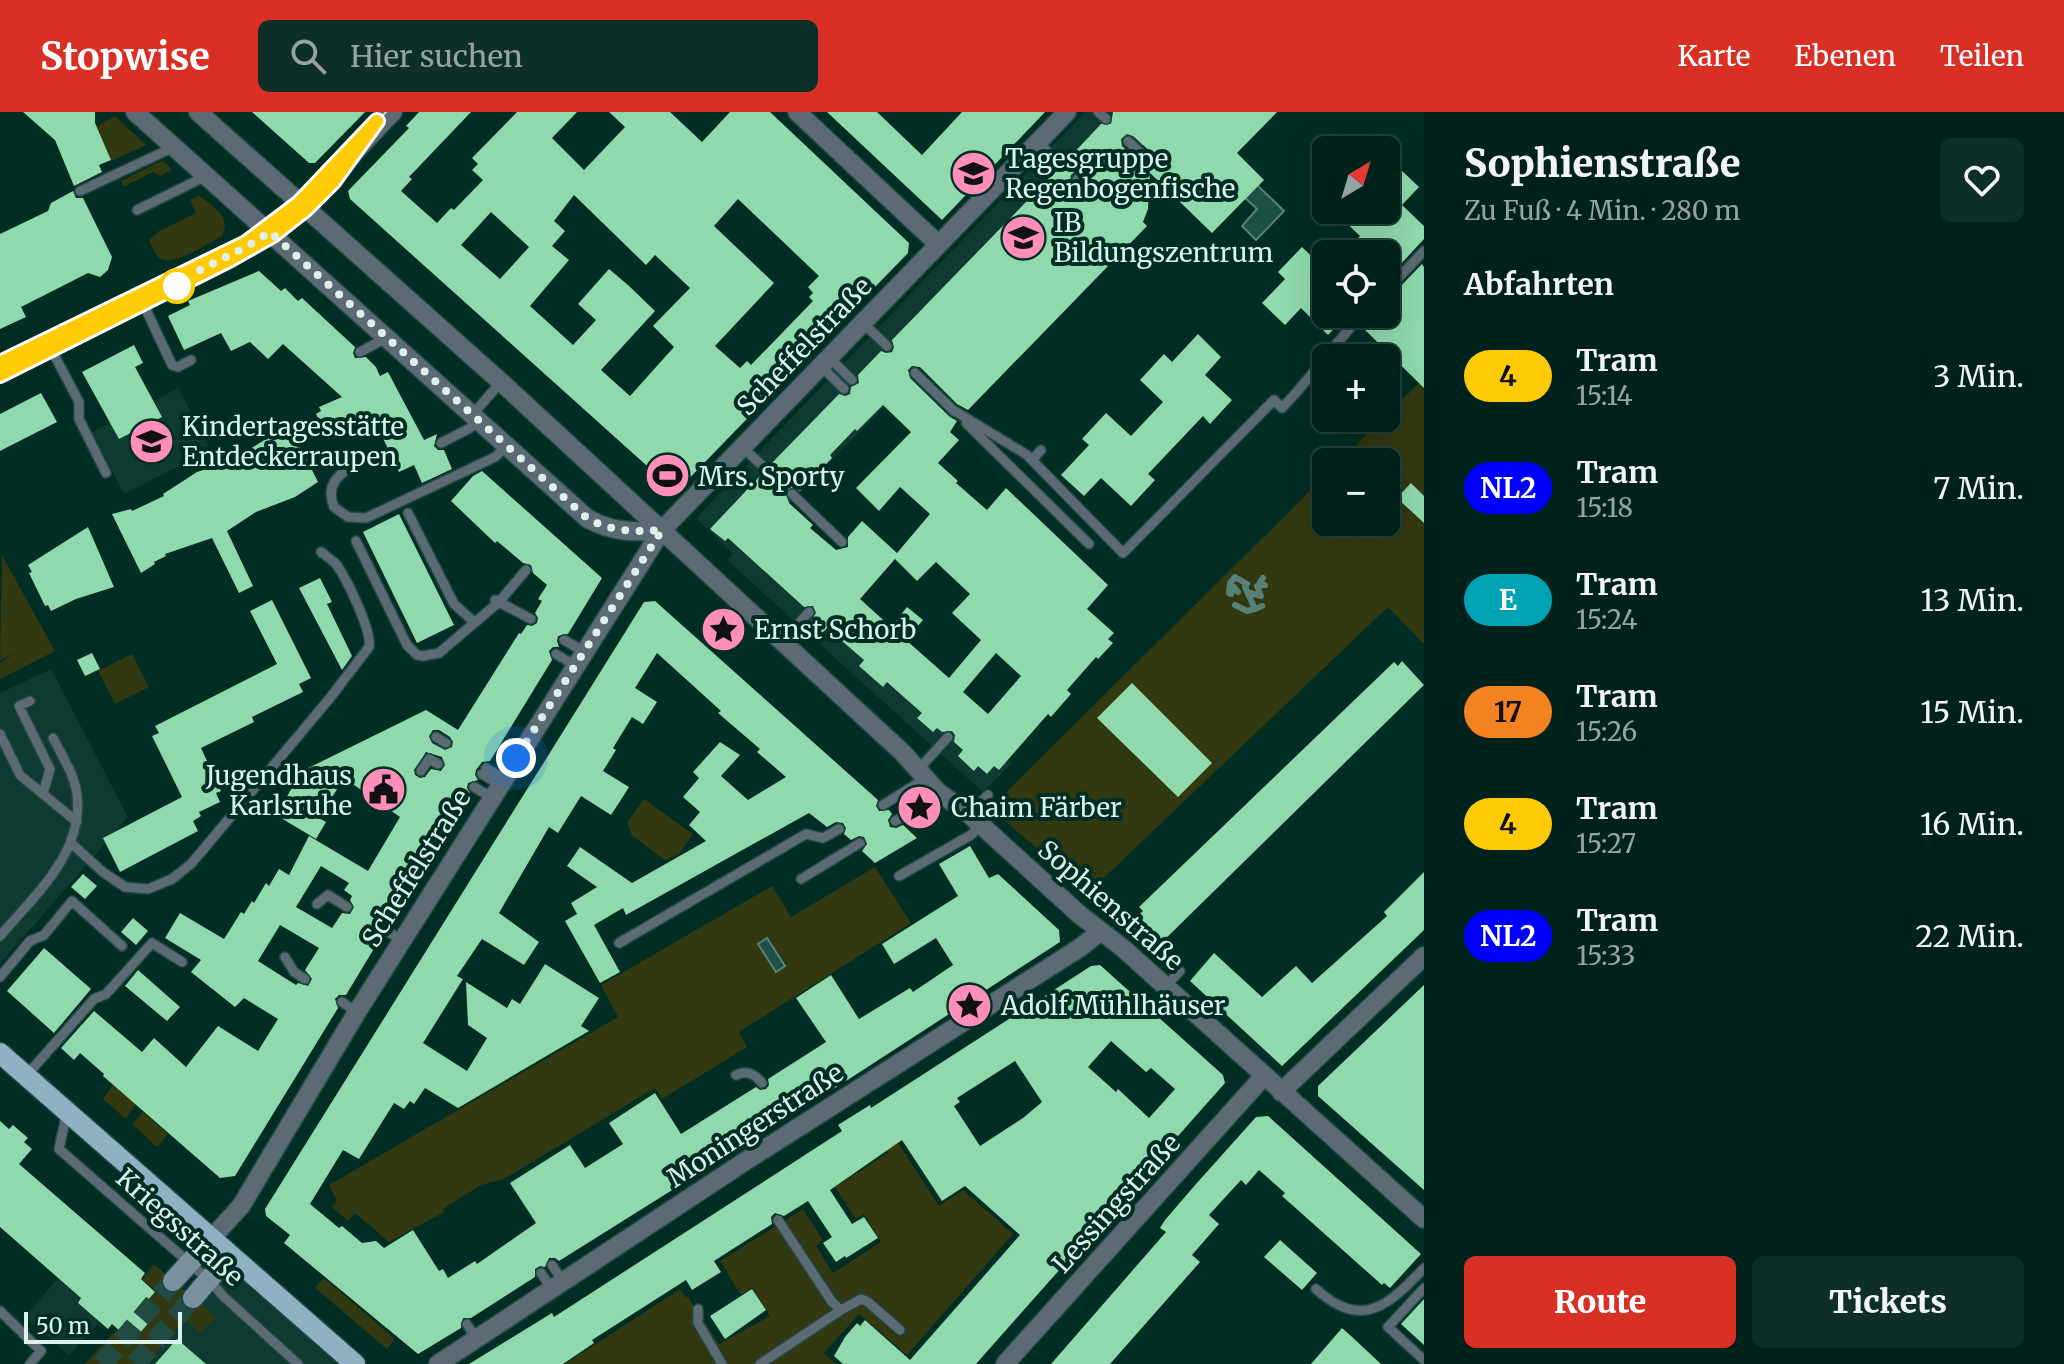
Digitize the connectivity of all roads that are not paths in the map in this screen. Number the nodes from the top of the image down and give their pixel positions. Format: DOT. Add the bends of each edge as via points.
graph roads {
  1 [pos="135,112"];
  2 [pos="198,112"];
  3 [pos="393,112"];
  4 [pos="1067,112"];
  5 [pos="809,116"];
  6 [pos="1041,131"];
  7 [pos="1128,141"];
  8 [pos="174,147"];
  9 [pos="1147,159"];
  10 [pos="1061,165"];
  11 [pos="1090,167"];
  12 [pos="206,176"];
  13 [pos="1077,180"];
  14 [pos="80,191"];
  15 [pos="302,206"];
  16 [pos="137,210"];
  17 [pos="270,232"];
  18 [pos="938,244"];
  19 [pos="1424,251"];
  20 [pos="1400,276"];
  21 [pos="141,299"];
  22 [pos="863,323"];
  23 [pos="1350,328"];
  24 [pos="386,338"];
  25 [pos="49,345"];
  26 [pos="887,346"];
  27 [pos="360,352"];
  28 [pos="191,360"];
  29 [pos="825,362"];
  30 [pos="0,369"];
  31 [pos="915,373"];
  32 [pos="852,380"];
  33 [pos="501,382"];
  34 [pos="844,389"];
  35 [pos="953,410"];
  36 [pos="475,417"];
  37 [pos="441,443"];
  38 [pos="507,446"];
  39 [pos="742,447"];
  40 [pos="1041,450"];
  41 [pos="1032,460"];
  42 [pos="766,469"];
  43 [pos="345,471"];
  44 [pos="106,473"];
  45 [pos="792,494"];
  46 [pos="408,513"];
  47 [pos="662,530"];
  48 [pos="356,541"];
  49 [pos="842,542"];
  50 [pos="1089,544"];
  51 [pos="321,552"];
  52 [pos="526,570"];
  53 [pos="496,600"];
  54 [pos="809,612"];
  55 [pos="531,619"];
  56 [pos="473,621"];
  57 [pos="564,640"];
  58 [pos="783,641"];
  59 [pos="556,654"];
  60 [pos="578,658"];
  61 [pos="30,701"];
  62 [pos="0,734"];
  63 [pos="436,737"];
  64 [pos="948,737"];
  65 [pos="53,738"];
  66 [pos="446,743"];
  67 [pos="438,764"];
  68 [pos="421,771"];
  69 [pos="484,771"];
  70 [pos="921,774"];
  71 [pos="474,787"];
  72 [pos="498,787"];
  73 [pos="938,792"];
  74 [pos="43,794"];
  75 [pos="988,795"];
  76 [pos="883,805"];
  77 [pos="975,820"];
  78 [pos="895,821"];
  79 [pos="77,822"];
  80 [pos="839,829"];
  81 [pos="71,843"];
  82 [pos="860,843"];
  83 [pos="899,876"];
  84 [pos="801,879"];
  85 [pos="317,904"];
  86 [pos="347,907"];
  87 [pos="385,930"];
  88 [pos="1101,931"];
  89 [pos="0,936"];
  90 [pos="402,940"];
  91 [pos="619,943"];
  92 [pos="122,946"];
  93 [pos="1424,956"];
  94 [pos="285,957"];
  95 [pos="182,962"];
  96 [pos="1180,971"];
  97 [pos="0,977"];
  98 [pos="305,979"];
  99 [pos="1165,987"];
  100 [pos="0,1053"];
  101 [pos="736,1075"];
  102 [pos="26,1076"];
  103 [pos="1264,1076"];
  104 [pos="762,1083"];
  105 [pos="1281,1092"];
  106 [pos="67,1112"];
  107 [pos="1424,1219"];
  108 [pos="778,1220"];
  109 [pos="211,1239"];
  110 [pos="230,1255"];
  111 [pos="190,1263"];
  112 [pos="552,1265"];
  113 [pos="1424,1268"];
  114 [pos="541,1273"];
  115 [pos="209,1280"];
  116 [pos="173,1281"];
  117 [pos="557,1286"];
  118 [pos="1424,1288"];
  119 [pos="1316,1289"];
  120 [pos="193,1298"];
  121 [pos="698,1309"];
  122 [pos="841,1310"];
  123 [pos="0,1311"];
  124 [pos="900,1330"];
  125 [pos="1424,1360"];
  126 [pos="30,1364"];
  127 [pos="298,1364"];
  128 [pos="355,1364"];
  129 [pos="438,1364"];
  130 [pos="722,1364"];
  131 [pos="760,1364"];
  132 [pos="1005,1364"];
  1 -- 8 [label="street"];
  2 -- 15 [label="street, Sophienstraße"];
  3 -- 15 [label="street"];
  4 -- 6 [label="street, Scheffelstraße"];
  5 -- 18 [label="street"];
  6 -- 10 [label="lane"];
  6 -- 18 [label="street, Scheffelstraße"];
  7 -- 9 [label="lane"];
  8 -- 12 [label="street"];
  8 -- 14 [label="lane"];
  11 -- 13 [label="lane"];
  12 -- 16 [label="lane"];
  12 -- 17 [label="street"];
  15 -- 17 [label="street"];
  15 -- 33 [label="street, Sophienstraße"];
  17 -- 21 [label="street"];
  17 -- 24 [label="street"];
  18 -- 22 [label="street, Scheffelstraße"];
  19 -- 20 [label="lane"];
  21 -- 25 [label="street"];
  21 -- 28 [label="lane" via="172,365"];
  22 -- 26 [label="lane"];
  22 -- 29 [label="street, Scheffelstraße"];
  23 -- 41 [label="lane" via="1282,408 1274,400 1123,553"];
  24 -- 27 [label="lane"];
  24 -- 36 [label="street"];
  25 -- 30 [label="street"];
  25 -- 44 [label="lane" via="79,402 79,419"];
  29 -- 32 [label="lane"];
  29 -- 34 [label="lane"];
  29 -- 39 [label="street, Scheffelstraße" via="775,401"];
  31 -- 35 [label="lane"];
  33 -- 36 [label="lane"];
  33 -- 47 [label="street, Sophienstraße"];
  35 -- 41 [label="lane"];
  35 -- 50 [label="lane"];
  36 -- 37 [label="lane" via="470,428"];
  36 -- 38 [label="street"];
  38 -- 43 [label="lane" via="495,457 357,519 334,507 331,490"];
  38 -- 47 [label="street" via="588,519 630,533"];
  39 -- 42 [label="lane"];
  39 -- 47 [label="street, Scheffelstraße"];
  40 -- 41 [label="lane"];
  45 -- 49 [label="lane"];
  46 -- 56 [label="lane" via="454,604"];
  47 -- 58 [label="street, Sophienstraße"];
  47 -- 60 [label="street, Scheffelstraße"];
  48 -- 56 [label="lane" via="407,645 417,655 439,653"];
  51 -- 81 [label="lane" via="335,563 360,611 369,647 191,864 161,885 125,887"];
  52 -- 53 [label="lane"];
  53 -- 55 [label="lane"];
  53 -- 56 [label="lane"];
  54 -- 58 [label="lane"];
  57 -- 60 [label="lane"];
  58 -- 70 [label="street, Sophienstraße"];
  59 -- 60 [label="lane"];
  60 -- 72 [label="street, Scheffelstraße"];
  61 -- 74 [label="lane" via="19,706 50,769"];
  62 -- 74 [label="lane" via="20,775"];
  63 -- 66 [label="lane"];
  64 -- 70 [label="lane"];
  65 -- 79 [label="lane" via="75,786"];
  67 -- 68 [label="lane" via="429,759"];
  69 -- 72 [label="lane"];
  70 -- 73 [label="street, Sophienstraße"];
  70 -- 76 [label="lane"];
  71 -- 72 [label="lane"];
  72 -- 90 [label="street, Scheffelstraße"];
  73 -- 77 [label="street, Sophienstraße"];
  73 -- 78 [label="lane"];
  74 -- 79 [label="lane"];
  75 -- 77 [label="lane"];
  77 -- 83 [label="lane" via="971,835"];
  77 -- 88 [label="street, Sophienstraße"];
  79 -- 81 [label="lane"];
  80 -- 91 [label="lane" via="823,838 806,834"];
  81 -- 89 [label="lane" via="61,863"];
  82 -- 84 [label="lane"];
  85 -- 86 [label="lane" via="328,895"];
  87 -- 90 [label="lane"];
  88 -- 99 [label="street, Sophienstraße"];
  88 -- 117 [label="street, Moningerstraße" via="790,1124"];
  90 -- 109 [label="street, Scheffelstraße" via="349,1007 241,1206"];
  92 -- 97 [label="lane" via="72,901"];
  93 -- 105 [label="street"];
  94 -- 98 [label="lane"];
  95 -- 102 [label="lane" via="152,943"];
  96 -- 99 [label="lane"];
  99 -- 103 [label="street, Sophienstraße"];
  100 -- 102 [label="main road"];
  101 -- 104 [label="lane" via="753,1074"];
  102 -- 106 [label="main road"];
  103 -- 105 [label="street, Sophienstraße"];
  103 -- 132 [label="street, Lessingstraße"];
  105 -- 107 [label="street, Sophienstraße"];
  106 -- 109 [label="main road"];
  106 -- 111 [label="lane, Kriegsstraße" via="59,1149"];
  108 -- 122 [label="lane"];
  109 -- 110 [label="main road"];
  109 -- 111 [label="street"];
  110 -- 115 [label="street"];
  110 -- 128 [label="main road"];
  111 -- 115 [label="lane, Kriegsstraße"];
  111 -- 116 [label="street"];
  112 -- 117 [label="lane"];
  113 -- 119 [label="lane" via="1391,1301 1369,1309 1337,1306"];
  114 -- 117 [label="lane"];
  115 -- 120 [label="street"];
  115 -- 127 [label="lane, Kriegsstraße"];
  117 -- 129 [label="street, Moningerstraße" via="472,1331"];
  118 -- 125 [label="lane" via="1388,1327"];
  121 -- 130 [label="lane" via="698,1323"];
  122 -- 124 [label="lane" via="861,1299"];
  122 -- 131 [label="lane"];
  123 -- 126 [label="lane" via="41,1351"];
}
